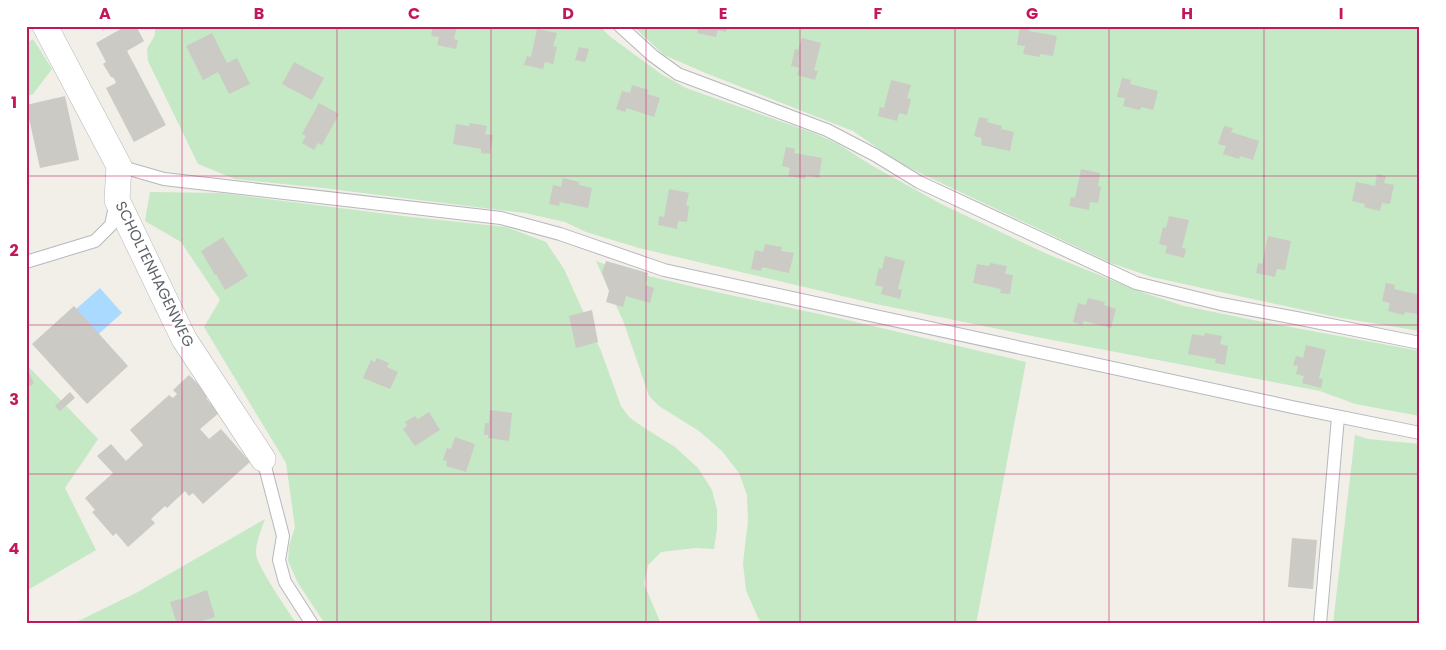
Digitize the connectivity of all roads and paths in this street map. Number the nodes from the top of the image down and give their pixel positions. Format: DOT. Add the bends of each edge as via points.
graph roads {
  1 [pos="45,26"];
  2 [pos="620,26"];
  3 [pos="119,166"];
  4 [pos="117,200"];
  5 [pos="26,262"];
  6 [pos="1420,343"];
  7 [pos="1338,418"];
  8 [pos="1420,433"];
  9 [pos="263,458"];
  10 [pos="312,624"];
  11 [pos="1320,624"];
  1 -- 3 [label="street"];
  2 -- 6 [label="lane" via="678,74 827,130 919,182 1136,283 1221,304"];
  3 -- 4 [label="street, SCHOLTENHAGENWEG"];
  3 -- 7 [label="lane" via="164,179 501,218 560,234 664,270"];
  4 -- 5 [label="lane" via="111,225 95,241"];
  4 -- 9 [label="street, SCHOLTENHAGENWEG" via="184,339"];
  7 -- 8 [label="lane"];
  7 -- 11 [label="lane"];
  9 -- 10 [label="lane" via="282,536 279,560 285,582"];
}
